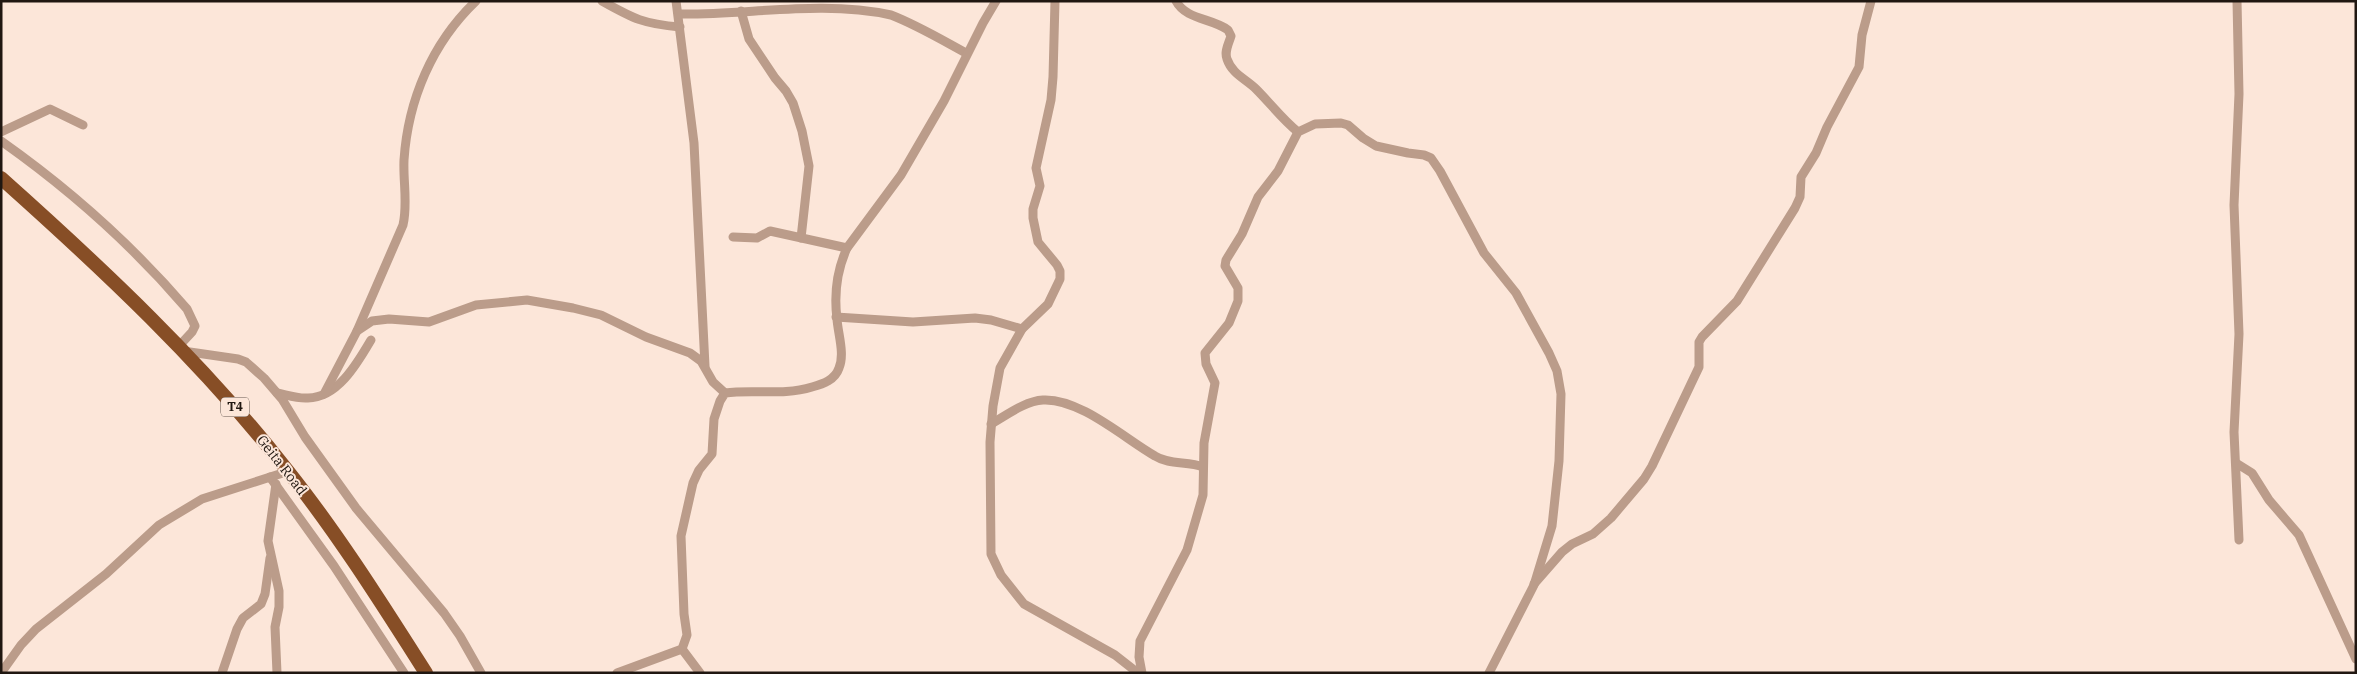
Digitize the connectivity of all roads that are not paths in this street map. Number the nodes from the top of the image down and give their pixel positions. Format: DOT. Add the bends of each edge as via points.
graph roads {
  1 [pos="476,1"];
  2 [pos="602,1"];
  3 [pos="676,1"];
  4 [pos="996,1"];
  5 [pos="1055,1"];
  6 [pos="1176,1"];
  7 [pos="1871,1"];
  8 [pos="2237,1"];
  9 [pos="741,11"];
  10 [pos="679,14"];
  11 [pos="680,27"];
  12 [pos="966,53"];
  13 [pos="83,125"];
  14 [pos="1,132"];
  15 [pos="1298,132"];
  16 [pos="1,141"];
  17 [pos="1,178"];
  18 [pos="732,237"];
  19 [pos="801,238"];
  20 [pos="847,248"];
  21 [pos="836,317"];
  22 [pos="1022,329"];
  23 [pos="357,331"];
  24 [pos="371,340"];
  25 [pos="181,348"];
  26 [pos="706,366"];
  27 [pos="277,393"];
  28 [pos="725,393"];
  29 [pos="324,394"];
  30 [pos="991,424"];
  31 [pos="2236,463"];
  32 [pos="1204,467"];
  33 [pos="289,471"];
  34 [pos="270,477"];
  35 [pos="276,484"];
  36 [pos="2240,540"];
  37 [pos="270,558"];
  38 [pos="1534,585"];
  39 [pos="682,649"];
  40 [pos="2356,659"];
  41 [pos="2,673"];
  42 [pos="222,673"];
  43 [pos="277,673"];
  44 [pos="404,673"];
  45 [pos="426,673"];
  46 [pos="481,673"];
  47 [pos="616,673"];
  48 [pos="700,673"];
  49 [pos="1138,673"];
  50 [pos="1142,673"];
  51 [pos="1489,673"];
  1 -- 23 [label="street" via="452,26 442,42 414,101 404,160 406,214"];
  2 -- 11 [label="street" via="629,17 654,25"];
  3 -- 10 [label="street"];
  4 -- 12 [label="street"];
  5 -- 22 [label="street" via="1051,100 1036,168 1040,186 1033,218 1038,242 1057,265 1060,279 1048,304"];
  6 -- 15 [label="street" via="1189,14 1228,30 1231,36 1226,52 1230,66"];
  7 -- 38 [label="street" via="1862,34 1859,67 1801,177 1796,208 1737,301 1702,336 1698,367 1652,466 1611,518 1593,534 1562,552"];
  8 -- 31 [label="street" via="2239,94 2234,205 2239,334 2234,432"];
  9 -- 10 [label="street"];
  9 -- 12 [label="street" via="787,4 859,7 912,24"];
  9 -- 19 [label="street" via="749,39 786,91 802,131 809,166"];
  10 -- 11 [label="street"];
  11 -- 26 [label="street" via="694,143"];
  12 -- 20 [label="street" via="944,101 901,175"];
  13 -- 14 [label="street" via="50,108"];
  15 -- 32 [label="street" via="1278,171 1258,198 1226,260 1228,273 1238,288 1238,301 1229,323 1205,353 1215,384 1204,443"];
  15 -- 38 [label="street" via="1315,124 1341,123 1376,146 1431,158 1484,253 1516,293 1550,353 1558,371 1561,394 1559,461 1552,526"];
  16 -- 25 [label="street" via="69,193 187,308 195,326"];
  17 -- 25 [label="highway, Geita Road / T4"];
  18 -- 19 [label="street" via="757,238 770,231"];
  19 -- 20 [label="street"];
  20 -- 21 [label="street" via="838,276"];
  21 -- 22 [label="street" via="913,322 975,318"];
  21 -- 28 [label="street" via="842,360 834,376 826,383 783,393"];
  22 -- 30 [label="street" via="1000,368"];
  23 -- 26 [label="street" via="376,320 429,322 476,304 540,301 601,315 646,337 690,353"];
  23 -- 29 [label="street"];
  24 -- 29 [label="street" via="344,379"];
  25 -- 27 [label="street" via="246,362"];
  25 -- 33 [label="highway, Geita Road / T4"];
  26 -- 28 [label="street" via="713,382"];
  27 -- 29 [label="street" via="307,398"];
  27 -- 46 [label="street" via="333,477 444,612"];
  28 -- 39 [label="street" via="714,419 712,454 695,477 681,536 687,635"];
  30 -- 32 [label="street" via="1029,404 1051,401 1109,424 1156,457"];
  30 -- 49 [label="street" via="989,523 991,554 997,570 1024,604 1115,655"];
  31 -- 36 [label="street"];
  31 -- 40 [label="street" via="2252,473 2269,500 2299,535"];
  32 -- 50 [label="street" via="1203,495 1187,550 1140,641"];
  33 -- 34 [label="street"];
  33 -- 45 [label="highway, Geita Road / T4" via="353,559"];
  34 -- 35 [label="street"];
  34 -- 41 [label="street" via="202,499 159,525 106,574 36,629"];
  35 -- 37 [label="street" via="269,530"];
  35 -- 44 [label="street"];
  37 -- 42 [label="street" via="261,604 243,618"];
  37 -- 43 [label="street" via="279,591 275,627"];
  38 -- 51 [label="street"];
  39 -- 47 [label="street"];
  39 -- 48 [label="street"];
}
